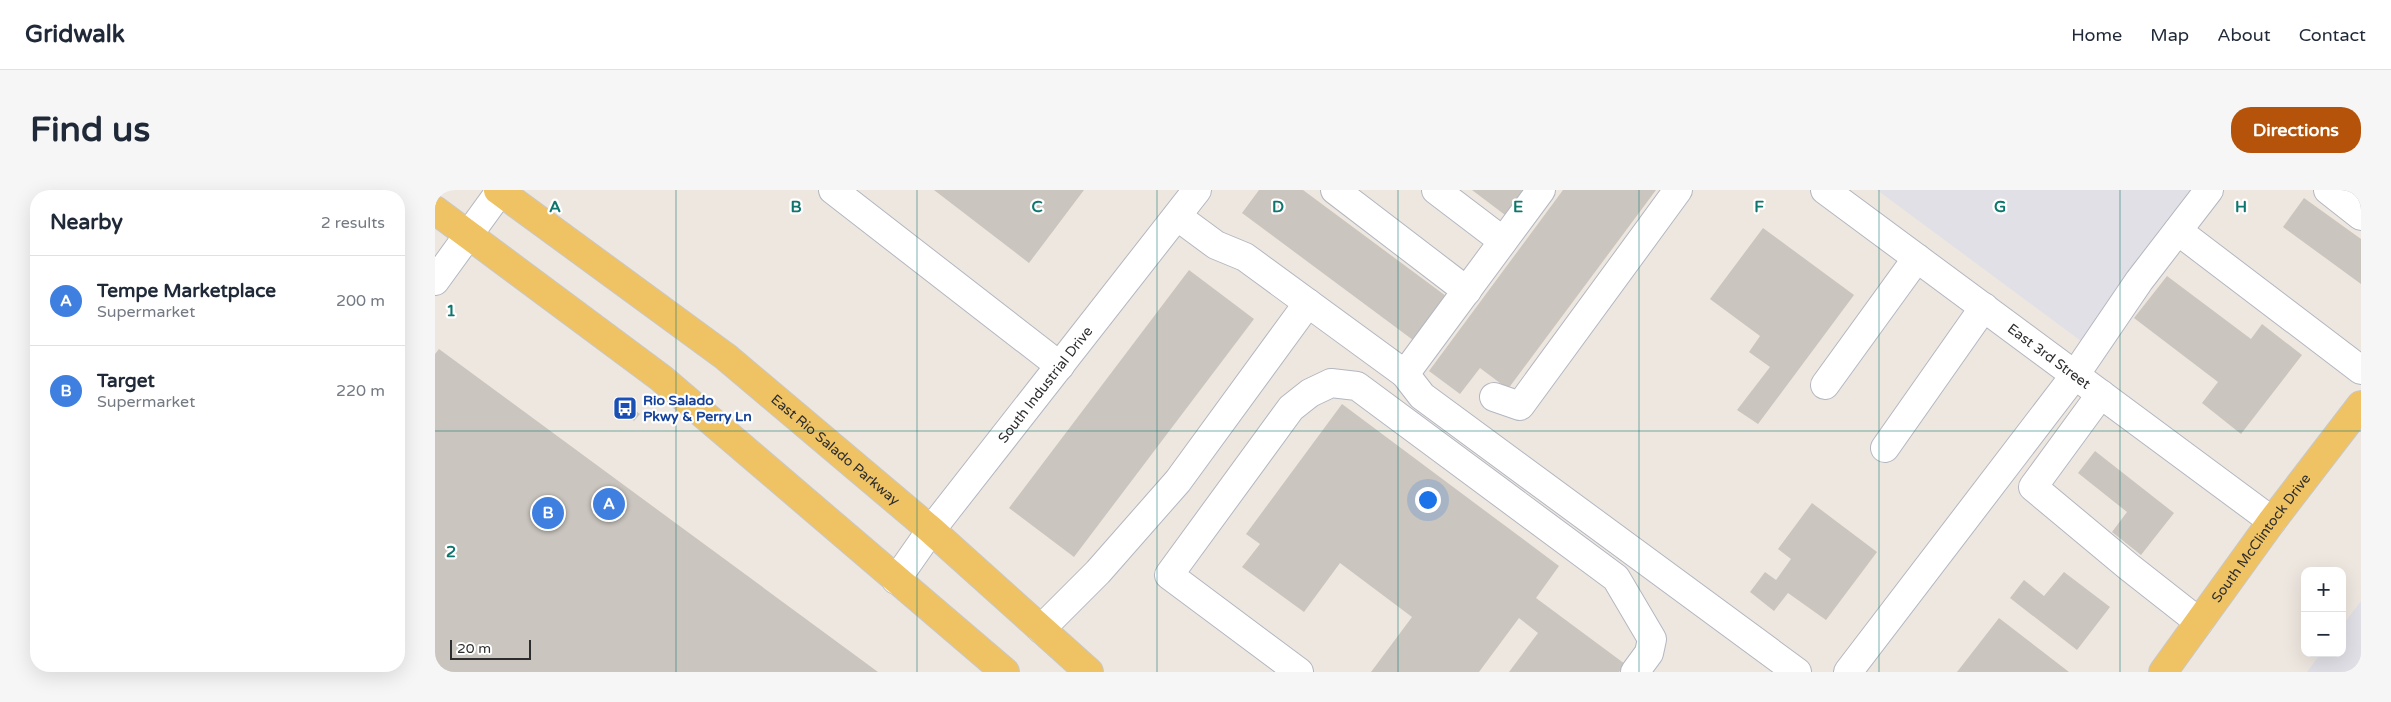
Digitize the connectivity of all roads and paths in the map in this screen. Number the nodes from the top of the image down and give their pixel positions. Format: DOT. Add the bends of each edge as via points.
graph roads {
  1 [pos="500,190"];
  2 [pos="833,190"];
  3 [pos="1197,190"];
  4 [pos="1335,190"];
  5 [pos="1436,190"];
  6 [pos="1541,190"];
  7 [pos="1678,190"];
  8 [pos="1825,190"];
  9 [pos="2209,190"];
  10 [pos="2328,190"];
  11 [pos="435,210"];
  12 [pos="2361,216"];
  13 [pos="1178,217"];
  14 [pos="2178,231"];
  15 [pos="469,234"];
  16 [pos="1503,241"];
  17 [pos="1917,258"];
  18 [pos="435,281"];
  19 [pos="1467,290"];
  20 [pos="1308,303"];
  21 [pos="1984,308"];
  22 [pos="1060,366"];
  23 [pos="2361,370"];
  24 [pos="1405,374"];
  25 [pos="2075,375"];
  26 [pos="1825,385"];
  27 [pos="2101,394"];
  28 [pos="1494,397"];
  29 [pos="2361,405"];
  30 [pos="1885,448"];
  31 [pos="2272,521"];
  32 [pos="931,530"];
  33 [pos="896,580"];
  34 [pos="2199,622"];
  35 [pos="1041,629"];
  36 [pos="1005,672"];
  37 [pos="1089,672"];
  38 [pos="1299,672"];
  39 [pos="1635,672"];
  40 [pos="1797,672"];
  41 [pos="1848,672"];
  42 [pos="2163,672"];
  1 -- 15 [label="street"];
  1 -- 32 [label="main road, East Rio Salado Parkway" via="726,358"];
  2 -- 22 [label="street"];
  3 -- 13 [label="street, South Industrial Drive"];
  4 -- 19 [label="street"];
  5 -- 16 [label="street"];
  6 -- 16 [label="street"];
  7 -- 28 [label="street" via="1520,406"];
  8 -- 17 [label="street, East 3rd Street"];
  9 -- 14 [label="street"];
  10 -- 12 [label="street"];
  11 -- 15 [label="main road"];
  13 -- 20 [label="street" via="1216,245 1245,256"];
  13 -- 22 [label="street, South Industrial Drive"];
  14 -- 23 [label="street"];
  14 -- 25 [label="street" via="2139,281"];
  15 -- 18 [label="street"];
  15 -- 33 [label="main road" via="661,378"];
  16 -- 19 [label="street"];
  17 -- 21 [label="street, East 3rd Street"];
  17 -- 26 [label="street"];
  19 -- 24 [label="street"];
  20 -- 24 [label="street"];
  20 -- 35 [label="street" via="1178,482 1099,572"];
  21 -- 25 [label="street, East 3rd Street"];
  21 -- 30 [label="street"];
  22 -- 32 [label="street, South Industrial Drive"];
  24 -- 40 [label="street" via="1421,396"];
  25 -- 27 [label="street, East 3rd Street"];
  25 -- 41 [label="street"];
  27 -- 31 [label="street, East 3rd Street"];
  27 -- 34 [label="street" via="2033,487"];
  29 -- 31 [label="main road, South McClintock Drive"];
  31 -- 34 [label="main road, South McClintock Drive"];
  32 -- 33 [label="street, South Industrial Drive"];
  32 -- 35 [label="main road, East Rio Salado Parkway"];
  33 -- 36 [label="main road"];
  34 -- 42 [label="main road, South McClintock Drive"];
  35 -- 37 [label="main road, East Rio Salado Parkway"];
  38 -- 39 [label="street" via="1169,575 1291,408 1310,392 1331,383 1357,386 1616,578 1652,639 1649,653"];
}
